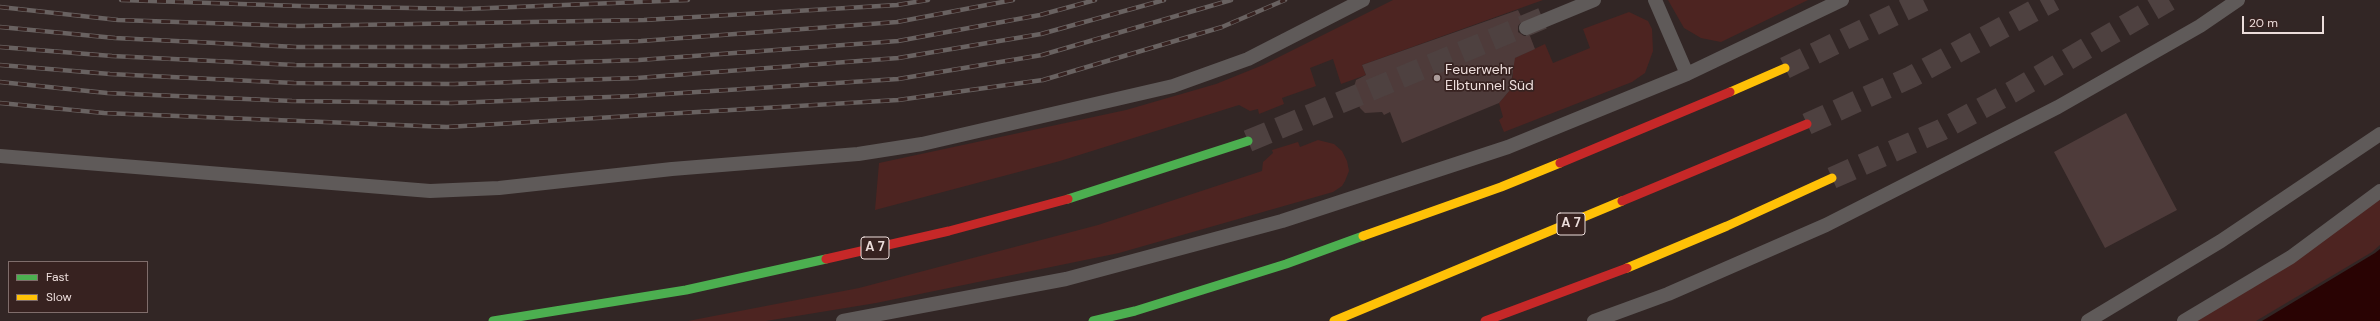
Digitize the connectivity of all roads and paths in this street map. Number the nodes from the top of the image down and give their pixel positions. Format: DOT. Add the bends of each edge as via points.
graph roads {
  1 [pos="1363,0"];
  2 [pos="1594,0"];
  3 [pos="1655,0"];
  4 [pos="1842,0"];
  5 [pos="2238,0"];
  6 [pos="1526,28"];
  7 [pos="1785,68"];
  8 [pos="1687,74"];
  9 [pos="1807,124"];
  10 [pos="2380,134"];
  11 [pos="1248,140"];
  12 [pos="0,156"];
  13 [pos="1832,178"];
  14 [pos="2380,191"];
  15 [pos="493,321"];
  16 [pos="843,321"];
  17 [pos="1093,321"];
  18 [pos="1334,321"];
  19 [pos="1485,321"];
  20 [pos="1594,321"];
  21 [pos="2088,321"];
  22 [pos="2184,321"];
  1 -- 12 [label="lane" via="1248,59 1173,86 922,144 858,154 499,188 430,191"];
  2 -- 6 [label="lane"];
  3 -- 8 [label="lane"];
  4 -- 8 [label="lane"];
  5 -- 20 [label="lane" via="2200,26 2058,108 1833,222 1668,294"];
  7 -- 17 [label="highway" via="1501,187 1286,264 1135,311"];
  8 -- 16 [label="lane" via="1508,147 1282,221 1066,279"];
  9 -- 18 [label="highway, A 7"];
  10 -- 21 [label="lane" via="2221,241"];
  11 -- 15 [label="highway, A 7" via="1073,198 949,231 686,290"];
  13 -- 19 [label="highway" via="1728,226 1610,275"];
  14 -- 22 [label="lane" via="2291,257"];
}
